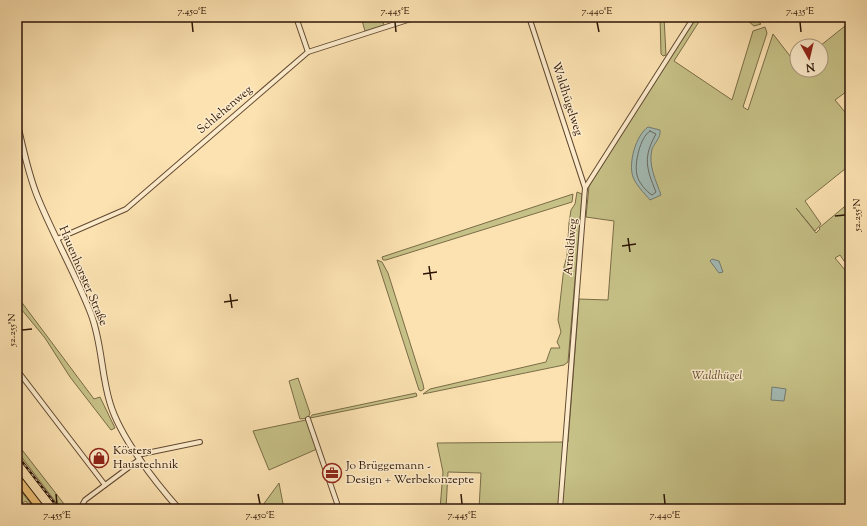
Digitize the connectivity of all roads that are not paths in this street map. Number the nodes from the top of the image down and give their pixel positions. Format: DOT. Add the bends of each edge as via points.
graph roads {
  1 [pos="296,17"];
  2 [pos="417,17"];
  3 [pos="529,17"];
  4 [pos="694,17"];
  5 [pos="308,52"];
  6 [pos="17,122"];
  7 [pos="585,188"];
  8 [pos="57,239"];
  9 [pos="17,370"];
  10 [pos="308,419"];
  11 [pos="200,442"];
  12 [pos="138,457"];
  13 [pos="17,478"];
  14 [pos="105,485"];
  15 [pos="41,509"];
  16 [pos="80,509"];
  17 [pos="179,509"];
  18 [pos="339,509"];
  19 [pos="560,509"];
  1 -- 5 [label="street"];
  2 -- 5 [label="street, Schlehenweg"];
  3 -- 7 [label="street, Waldhügelweg"];
  4 -- 7 [label="street, Arnoldweg"];
  5 -- 8 [label="street, Schlehenweg" via="126,209"];
  6 -- 8 [label="street, Hauenhorster Straße" via="38,198"];
  7 -- 19 [label="street, Arnoldweg"];
  8 -- 12 [label="street, Hauenhorster Straße" via="91,314 98,336 110,404 118,424"];
  9 -- 14 [label="street"];
  10 -- 18 [label="street"];
  11 -- 12 [label="street"];
  12 -- 14 [label="street"];
  12 -- 17 [label="street, Hauenhorster Straße"];
  13 -- 15 [label="main road"];
  14 -- 16 [label="street" via="83,502"];
}
